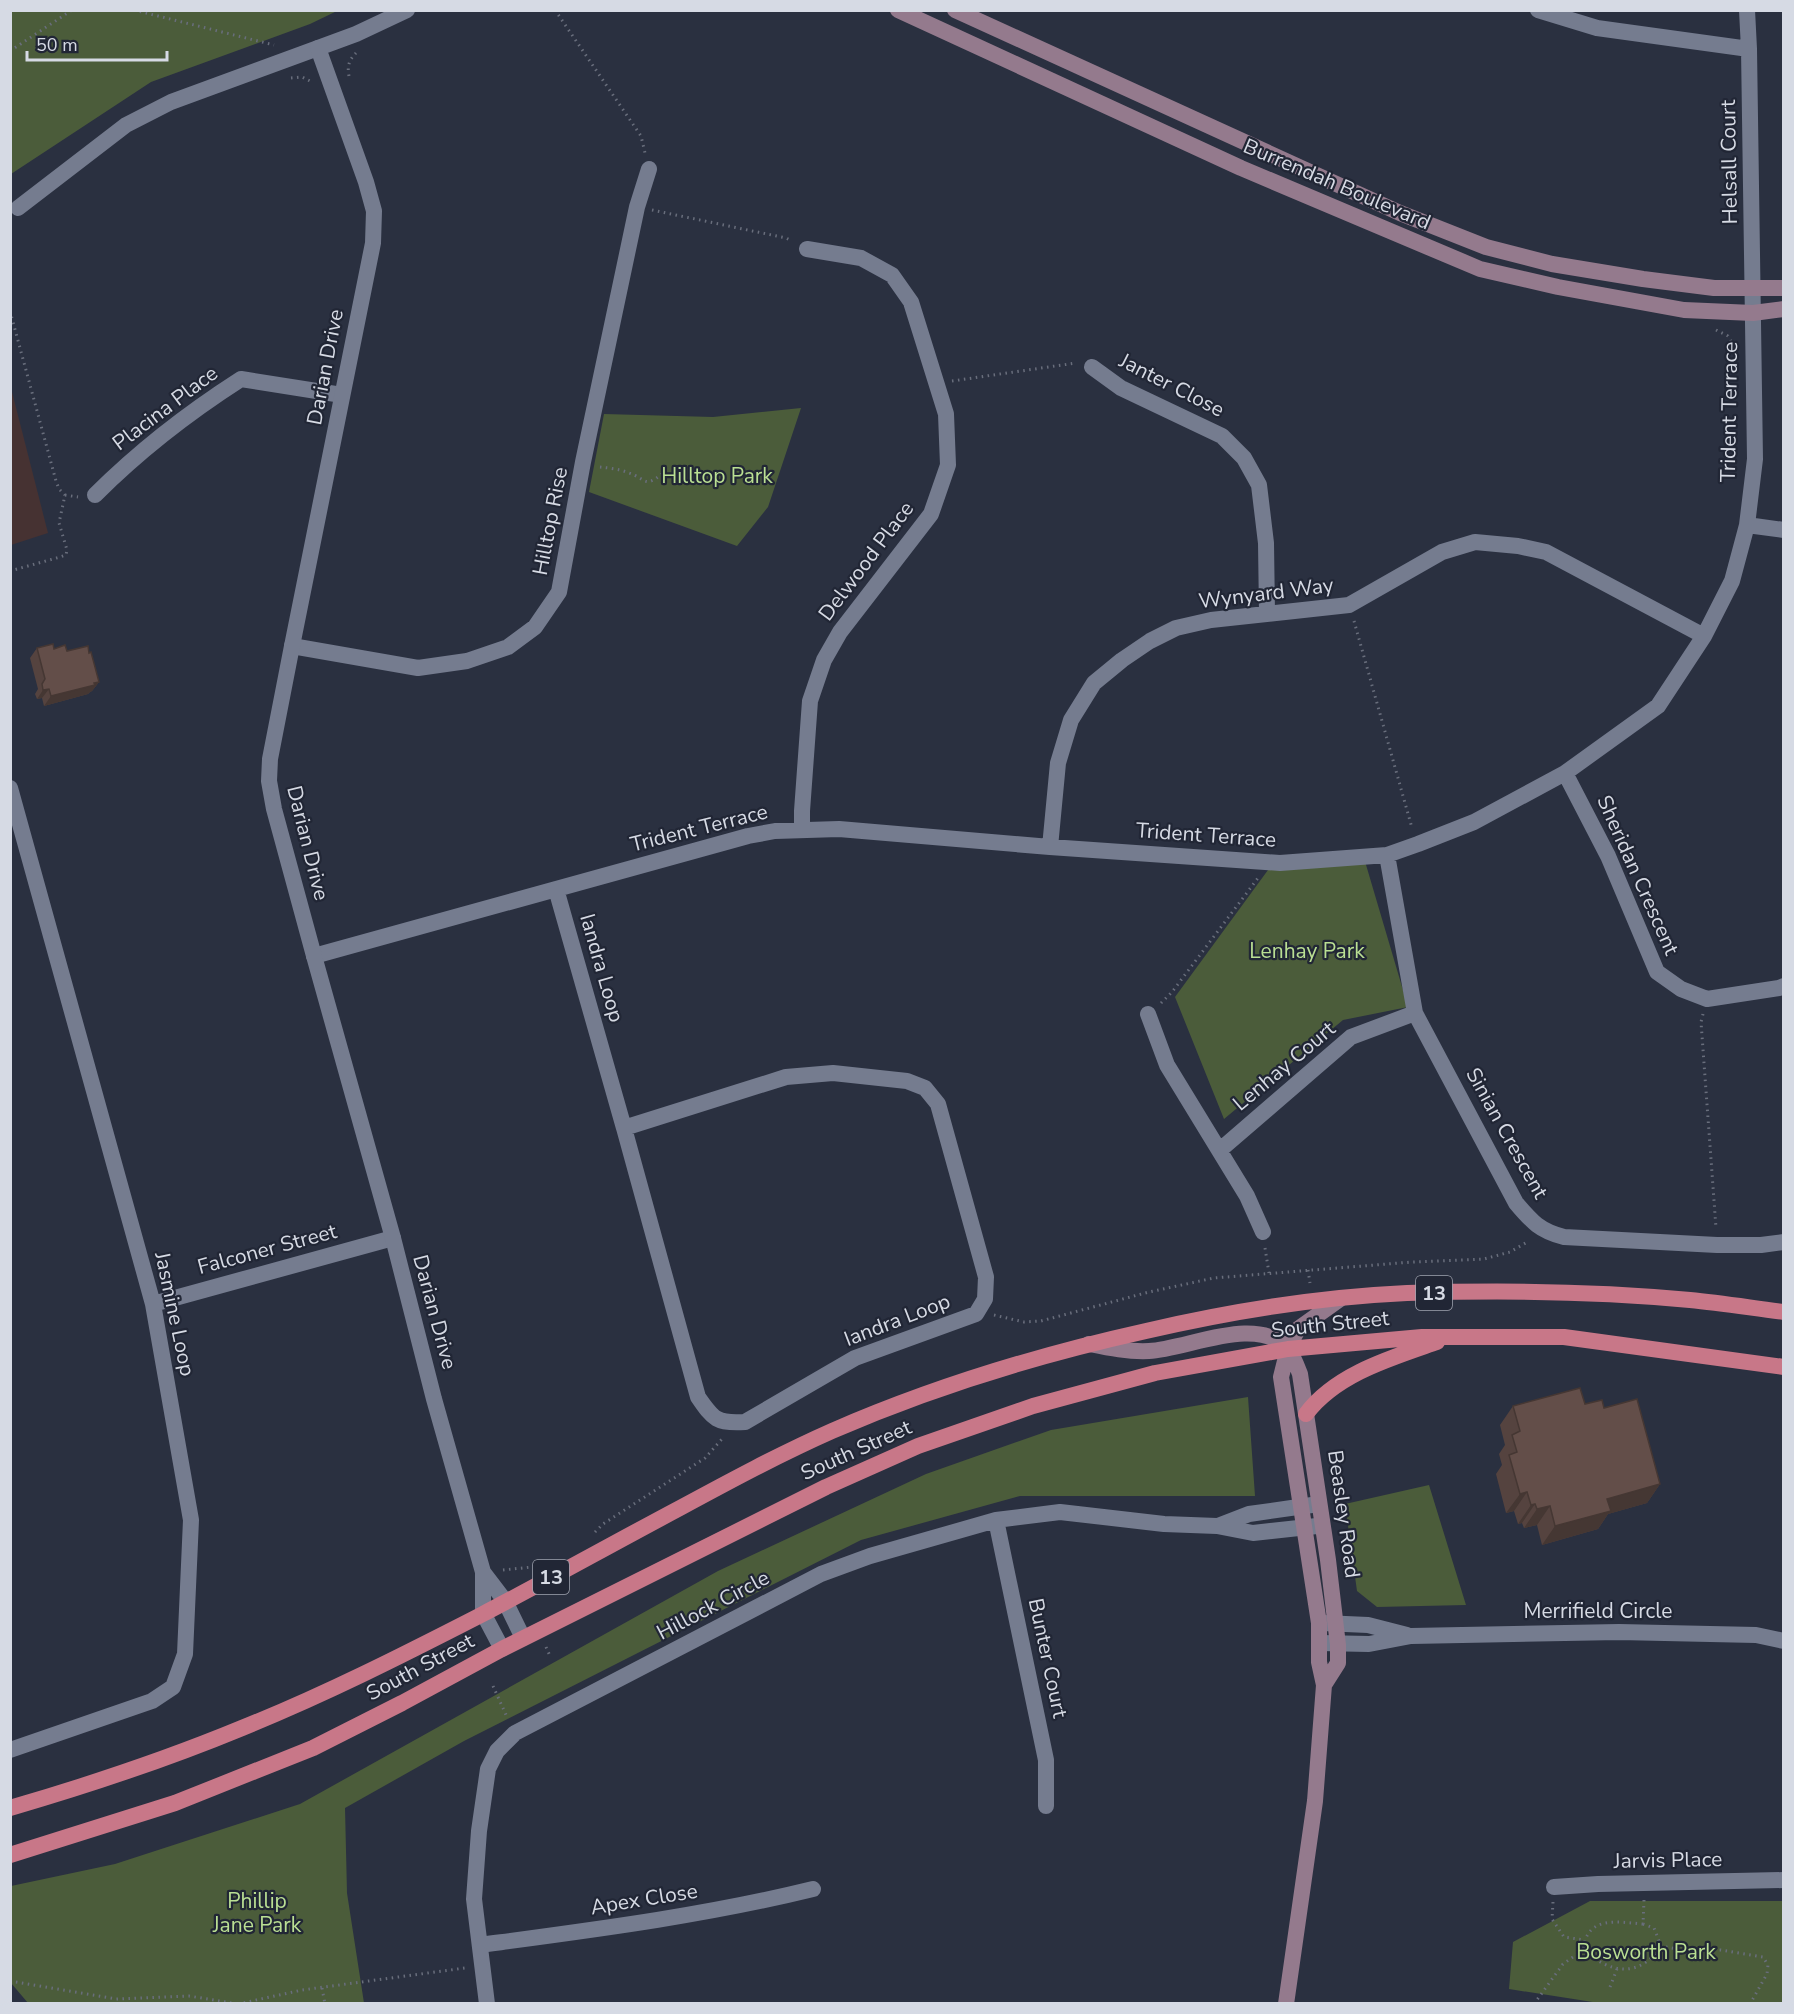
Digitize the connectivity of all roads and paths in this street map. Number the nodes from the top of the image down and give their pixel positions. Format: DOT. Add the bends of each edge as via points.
graph roads {
  1 [pos="72,10"];
  2 [pos="134,10"];
  3 [pos="407,10"];
  4 [pos="555,10"];
  5 [pos="898,10"];
  6 [pos="955,10"];
  7 [pos="1538,10"];
  8 [pos="1747,10"];
  9 [pos="276,46"];
  10 [pos="318,48"];
  11 [pos="363,49"];
  12 [pos="1749,49"];
  13 [pos="10,51"];
  14 [pos="349,76"];
  15 [pos="287,79"];
  16 [pos="315,87"];
  17 [pos="649,168"];
  18 [pos="637,207"];
  19 [pos="18,208"];
  20 [pos="807,249"];
  21 [pos="1784,288"];
  22 [pos="1752,290"];
  23 [pos="1784,309"];
  24 [pos="10,311"];
  25 [pos="1712,312"];
  26 [pos="1753,313"];
  27 [pos="1736,350"];
  28 [pos="1092,368"];
  29 [pos="938,385"];
  30 [pos="342,395"];
  31 [pos="618,470"];
  32 [pos="663,474"];
  33 [pos="95,495"];
  34 [pos="1747,525"];
  35 [pos="1784,530"];
  36 [pos="10,571"];
  37 [pos="1349,605"];
  38 [pos="1267,613"];
  39 [pos="1704,636"];
  40 [pos="292,646"];
  41 [pos="1565,773"];
  42 [pos="10,788"];
  43 [pos="802,829"];
  44 [pos="1418,844"];
  45 [pos="1050,847"];
  46 [pos="1387,855"];
  47 [pos="1261,862"];
  48 [pos="556,889"];
  49 [pos="314,956"];
  50 [pos="1784,986"];
  51 [pos="1707,999"];
  52 [pos="1415,1013"];
  53 [pos="1148,1014"];
  54 [pos="624,1128"];
  55 [pos="1220,1150"];
  56 [pos="1539,1228"];
  57 [pos="1263,1232"];
  58 [pos="393,1238"];
  59 [pos="1784,1242"];
  60 [pos="1717,1245"];
  61 [pos="1269,1273"];
  62 [pos="1340,1299"];
  63 [pos="153,1304"];
  64 [pos="979,1309"];
  65 [pos="1784,1312"];
  66 [pos="1452,1337"];
  67 [pos="1089,1344"];
  68 [pos="1288,1349"];
  69 [pos="1784,1367"];
  70 [pos="1306,1414"];
  71 [pos="727,1423"];
  72 [pos="1319,1504"];
  73 [pos="1301,1507"];
  74 [pos="996,1520"];
  75 [pos="1217,1526"];
  76 [pos="1323,1526"];
  77 [pos="1305,1528"];
  78 [pos="590,1536"];
  79 [pos="536,1566"];
  80 [pos="483,1572"];
  81 [pos="505,1601"];
  82 [pos="483,1613"];
  83 [pos="1327,1623"];
  84 [pos="1411,1636"];
  85 [pos="523,1638"];
  86 [pos="1784,1641"];
  87 [pos="1320,1643"];
  88 [pos="1338,1645"];
  89 [pos="502,1649"];
  90 [pos="1324,1685"];
  91 [pos="493,1686"];
  92 [pos="515,1733"];
  93 [pos="10,1750"];
  94 [pos="1046,1806"];
  95 [pos="10,1808"];
  96 [pos="10,1855"];
  97 [pos="1784,1880"];
  98 [pos="1644,1884"];
  99 [pos="1554,1887"];
  100 [pos="813,1889"];
  101 [pos="1643,1924"];
  102 [pos="1584,1940"];
  103 [pos="480,1945"];
  104 [pos="1661,1946"];
  105 [pos="1582,1950"];
  106 [pos="482,1965"];
  107 [pos="1617,1969"];
  108 [pos="10,1981"];
  109 [pos="322,1987"];
  110 [pos="1610,1987"];
  111 [pos="248,2002"];
  112 [pos="238,2004"];
  113 [pos="325,2004"];
  114 [pos="487,2004"];
  115 [pos="1286,2004"];
  116 [pos="1534,2004"];
  117 [pos="1750,2004"];
  1 -- 13 [label="path"];
  2 -- 9 [label="path"];
  3 -- 10 [label="street"];
  4 -- 17 [label="path" via="641,136"];
  5 -- 25 [label="main road, Burrendah Boulevard" via="1241,168 1480,269 1558,287"];
  6 -- 22 [label="main road, Burrendah Boulevard" via="1400,213 1486,247 1552,264 1632,277"];
  7 -- 12 [label="street" via="1597,28"];
  8 -- 12 [label="street, Helsall Court"];
  10 -- 19 [label="street" via="171,102 126,125"];
  10 -- 30 [label="street, Darian Drive" via="374,211 373,243"];
  11 -- 14 [label="path" via="350,59"];
  12 -- 22 [label="street, Helsall Court"];
  15 -- 16 [label="path" via="302,77"];
  17 -- 18 [label="street, Hilltop Rise"];
  18 -- 20 [label="path" via="786,238"];
  18 -- 40 [label="street, Hilltop Rise" via="559,592 535,627 508,647 467,661 418,668"];
  20 -- 29 [label="street, Delwood Place" via="861,258 892,275 911,302"];
  21 -- 22 [label="main road, Burrendah Boulevard"];
  22 -- 26 [label="street, Helsall Court"];
  23 -- 26 [label="main road, Burrendah Boulevard"];
  24 -- 36 [label="path" via="56,481 65,495 59,523 67,550 66,555"];
  25 -- 26 [label="main road, Burrendah Boulevard"];
  25 -- 27 [label="path" via="1710,327 1728,336"];
  26 -- 34 [label="street, Trident Terrace" via="1755,459"];
  28 -- 29 [label="path" via="1078,363"];
  28 -- 38 [label="street, Janter Close" via="1121,388 1221,436 1244,458 1259,485 1266,543"];
  29 -- 43 [label="street, Delwood Place" via="946,414 948,465 931,514 840,632 824,660 810,701"];
  30 -- 33 [label="street, Placina Place" via="241,379 200,405 123,467"];
  30 -- 40 [label="street, Darian Drive"];
  31 -- 32 [label="path" via="648,482 655,482"];
  34 -- 35 [label="street"];
  34 -- 39 [label="street, Trident Terrace" via="1732,580"];
  37 -- 38 [label="street, Wynyard Way"];
  37 -- 39 [label="street, Wynyard Way" via="1442,552 1475,542 1546,552"];
  37 -- 44 [label="path"];
  38 -- 45 [label="street, Wynyard Way" via="1176,628 1150,641 1094,683 1071,720 1058,763"];
  39 -- 41 [label="street, Trident Terrace" via="1658,706"];
  40 -- 49 [label="street, Darian Drive" via="269,781"];
  41 -- 44 [label="street, Trident Terrace" via="1474,822"];
  41 -- 51 [label="street, Sheridan Crescent" via="1608,856 1657,972 1680,989"];
  42 -- 63 [label="street, Jasmine Loop"];
  43 -- 45 [label="street, Trident Terrace"];
  43 -- 48 [label="street, Trident Terrace" via="748,836"];
  44 -- 46 [label="street, Trident Terrace"];
  45 -- 47 [label="street, Trident Terrace"];
  46 -- 47 [label="street, Trident Terrace"];
  46 -- 52 [label="street, Sinian Crescent"];
  47 -- 53 [label="path" via="1260,876 1172,992"];
  48 -- 49 [label="street, Trident Terrace"];
  48 -- 54 [label="street, Iandra Loop"];
  49 -- 58 [label="street, Darian Drive"];
  50 -- 51 [label="street, Sheridan Crescent"];
  51 -- 60 [label="path" via="1701,1022"];
  52 -- 55 [label="street, Lenhay Court" via="1351,1037"];
  52 -- 56 [label="street, Sinian Crescent" via="1516,1203"];
  53 -- 55 [label="street" via="1167,1065"];
  54 -- 64 [label="street, Iandra Loop" via="786,1077 833,1073 907,1081 925,1088 938,1104 987,1277 985,1299"];
  54 -- 71 [label="street, Iandra Loop" via="698,1397 710,1415"];
  55 -- 57 [label="street"];
  56 -- 60 [label="street, Sinian Crescent" via="1564,1237"];
  56 -- 61 [label="path" via="1529,1241 1510,1252 1484,1259"];
  57 -- 61 [label="path"];
  58 -- 63 [label="street, Falconer Street"];
  58 -- 80 [label="street, Darian Drive"];
  59 -- 60 [label="street, Sinian Crescent"];
  61 -- 64 [label="path" via="1214,1278 1041,1321 1024,1322"];
  62 -- 65 [label="highway, South Street / 13" via="1405,1293 1553,1292 1691,1300"];
  62 -- 67 [label="highway, South Street / 13" via="1220,1315"];
  62 -- 68 [label="main road, Beasley Road" via="1298,1329"];
  63 -- 93 [label="street, Jasmine Loop" via="191,1520 185,1654 173,1687 152,1701"];
  64 -- 71 [label="street, Iandra Loop" via="976,1314 855,1358 745,1422"];
  66 -- 68 [label="highway, South Street / 13"];
  66 -- 69 [label="highway, South Street / 13" via="1564,1337"];
  66 -- 70 [label="highway" via="1361,1372 1327,1392"];
  67 -- 68 [label="main road" via="1150,1351 1256,1332"];
  67 -- 81 [label="highway, South Street / 13" via="969,1378 831,1432 767,1461"];
  68 -- 70 [label="main road, Beasley Road" via="1300,1374"];
  68 -- 73 [label="main road, Beasley Road" via="1281,1377"];
  68 -- 85 [label="highway, South Street / 13" via="1155,1373 1033,1406 918,1446 826,1487"];
  70 -- 72 [label="main road, Beasley Road"];
  71 -- 78 [label="path" via="724,1437 705,1458"];
  72 -- 73 [label="street, Hillock Circle"];
  72 -- 76 [label="main road, Beasley Road"];
  73 -- 75 [label="street, Hillock Circle" via="1249,1514"];
  73 -- 77 [label="main road, Beasley Road"];
  74 -- 75 [label="street, Hillock Circle" via="1060,1512"];
  74 -- 92 [label="street, Hillock Circle" via="821,1574"];
  74 -- 94 [label="street, Bunter Court" via="1046,1760"];
  75 -- 77 [label="street, Hillock Circle" via="1253,1533"];
  76 -- 77 [label="street, Hillock Circle"];
  76 -- 83 [label="main road, Beasley Road"];
  77 -- 83 [label="main road, Beasley Road"];
  79 -- 80 [label="path"];
  80 -- 81 [label="street, Darian Drive"];
  80 -- 82 [label="street, Darian Drive"];
  81 -- 82 [label="highway, South Street / 13"];
  81 -- 85 [label="street, Darian Drive"];
  82 -- 89 [label="street, Darian Drive"];
  82 -- 95 [label="highway, South Street / 13" via="324,1693 243,1728 110,1777"];
  83 -- 84 [label="street, Merrifield Circle" via="1368,1625"];
  83 -- 87 [label="main road, Beasley Road"];
  83 -- 88 [label="main road, Beasley Road"];
  84 -- 86 [label="street, Merrifield Circle" via="1619,1632 1756,1635"];
  84 -- 88 [label="street, Merrifield Circle"];
  85 -- 89 [label="highway, South Street / 13"];
  87 -- 88 [label="street, Merrifield Circle"];
  87 -- 90 [label="main road, Beasley Road"];
  88 -- 90 [label="main road, Beasley Road" via="1338,1663"];
  89 -- 96 [label="highway, South Street / 13" via="313,1748 175,1803"];
  90 -- 115 [label="main road, Beasley Road" via="1315,1802"];
  91 -- 92 [label="path"];
  92 -- 103 [label="street, Hillock Circle" via="497,1751 488,1769 474,1899"];
  97 -- 98 [label="street, Jarvis Place"];
  98 -- 99 [label="street, Jarvis Place"];
  98 -- 101 [label="path"];
  99 -- 102 [label="path" via="1552,1919 1556,1927 1564,1937"];
  100 -- 103 [label="street, Apex Close" via="661,1921"];
  101 -- 102 [label="path" via="1606,1922 1592,1929"];
  101 -- 104 [label="path" via="1654,1928"];
  102 -- 105 [label="path"];
  103 -- 106 [label="street, Hillock Circle"];
  104 -- 107 [label="path" via="1642,1966"];
  104 -- 117 [label="path" via="1763,1957 1768,1965 1767,1974"];
  105 -- 107 [label="path" via="1597,1962"];
  105 -- 116 [label="path" via="1563,1964"];
  106 -- 109 [label="path"];
  106 -- 114 [label="street, Hillock Circle"];
  107 -- 110 [label="path"];
  108 -- 112 [label="path" via="116,1999 189,1996"];
  109 -- 111 [label="path"];
  109 -- 113 [label="path"];
  111 -- 112 [label="path"];
}
